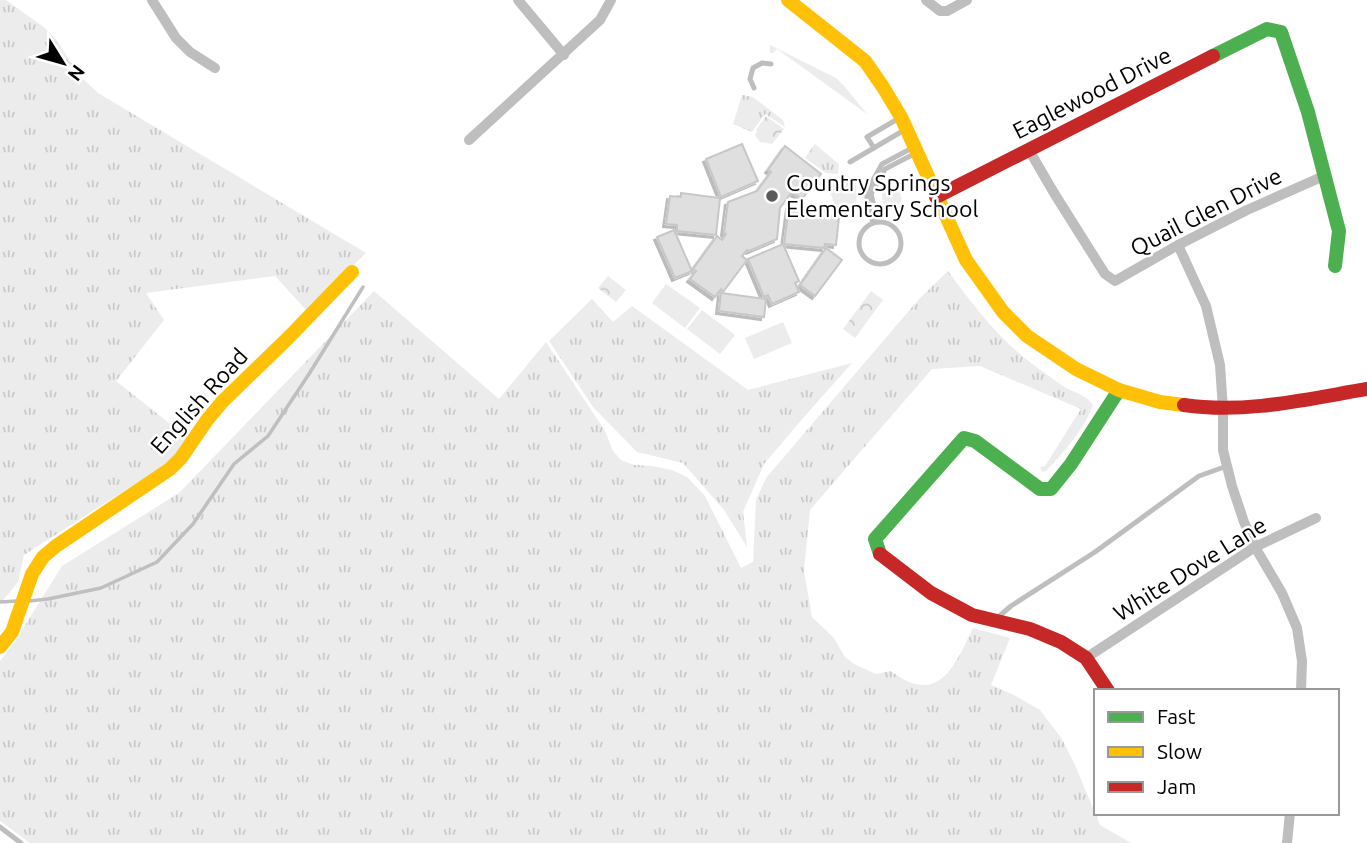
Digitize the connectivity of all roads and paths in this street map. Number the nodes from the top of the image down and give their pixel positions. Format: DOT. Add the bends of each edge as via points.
graph roads {
  1 [pos="152,0"];
  2 [pos="518,0"];
  3 [pos="611,0"];
  4 [pos="926,0"];
  5 [pos="967,0"];
  6 [pos="796,2"];
  7 [pos="564,55"];
  8 [pos="771,64"];
  9 [pos="215,68"];
  10 [pos="754,88"];
  11 [pos="903,123"];
  12 [pos="469,139"];
  13 [pos="874,148"];
  14 [pos="916,150"];
  15 [pos="1029,150"];
  16 [pos="850,162"];
  17 [pos="1325,175"];
  18 [pos="936,197"];
  19 [pos="876,223"];
  20 [pos="1178,245"];
  21 [pos="1335,266"];
  22 [pos="352,272"];
  23 [pos="1367,389"];
  24 [pos="1119,390"];
  25 [pos="1223,409"];
  26 [pos="1227,466"];
  27 [pos="1316,518"];
  28 [pos="1255,547"];
  29 [pos="994,621"];
  30 [pos="0,647"];
  31 [pos="1086,658"];
  32 [pos="1107,689"];
  33 [pos="1301,689"];
  34 [pos="1290,815"];
  35 [pos="0,827"];
  36 [pos="21,843"];
  37 [pos="1287,843"];
  1 -- 9 [label="street" via="176,38"];
  2 -- 7 [label="street"];
  3 -- 7 [label="street" via="600,20"];
  4 -- 5 [label="street" via="940,11"];
  6 -- 11 [label="street" via="864,61"];
  7 -- 12 [label="street"];
  8 -- 10 [label="lane" via="754,68 750,79"];
  11 -- 13 [label="lane"];
  11 -- 13 [label="lane" via="867,137"];
  11 -- 14 [label="street"];
  13 -- 16 [label="lane"];
  14 -- 18 [label="street"];
  14 -- 19 [label="lane" via="885,169 871,194"];
  15 -- 17 [label="street, Eaglewood Drive" via="1268,29 1281,32"];
  15 -- 18 [label="street, Eaglewood Drive"];
  15 -- 20 [label="street, Quail Glen Drive" via="1105,274 1115,281"];
  17 -- 20 [label="street, Quail Glen Drive"];
  17 -- 21 [label="street" via="1339,231"];
  18 -- 24 [label="street" via="966,260 1003,313 1027,336 1076,369"];
  19 -- 19 [label="lane" via="863,231 859,244 869,261 881,264 894,258 900,239 893,227"];
  20 -- 25 [label="street" via="1206,306 1220,365"];
  22 -- 30 [label="street, English Road" via="222,402 170,469 43,557 32,574 12,632"];
  23 -- 25 [label="street"];
  24 -- 25 [label="street" via="1160,402"];
  24 -- 29 [label="street" via="1051,489 1040,489 975,441 964,438 875,539 880,554 931,593"];
  25 -- 26 [label="street"];
  26 -- 28 [label="street"];
  26 -- 29 [label="lane" via="1199,476"];
  27 -- 28 [label="street, White Dove Lane"];
  28 -- 31 [label="street, White Dove Lane"];
  28 -- 33 [label="street" via="1297,628"];
  29 -- 31 [label="street" via="1030,629"];
  31 -- 32 [label="street"];
  34 -- 37 [label="street"];
  35 -- 36 [label="lane"];
}
